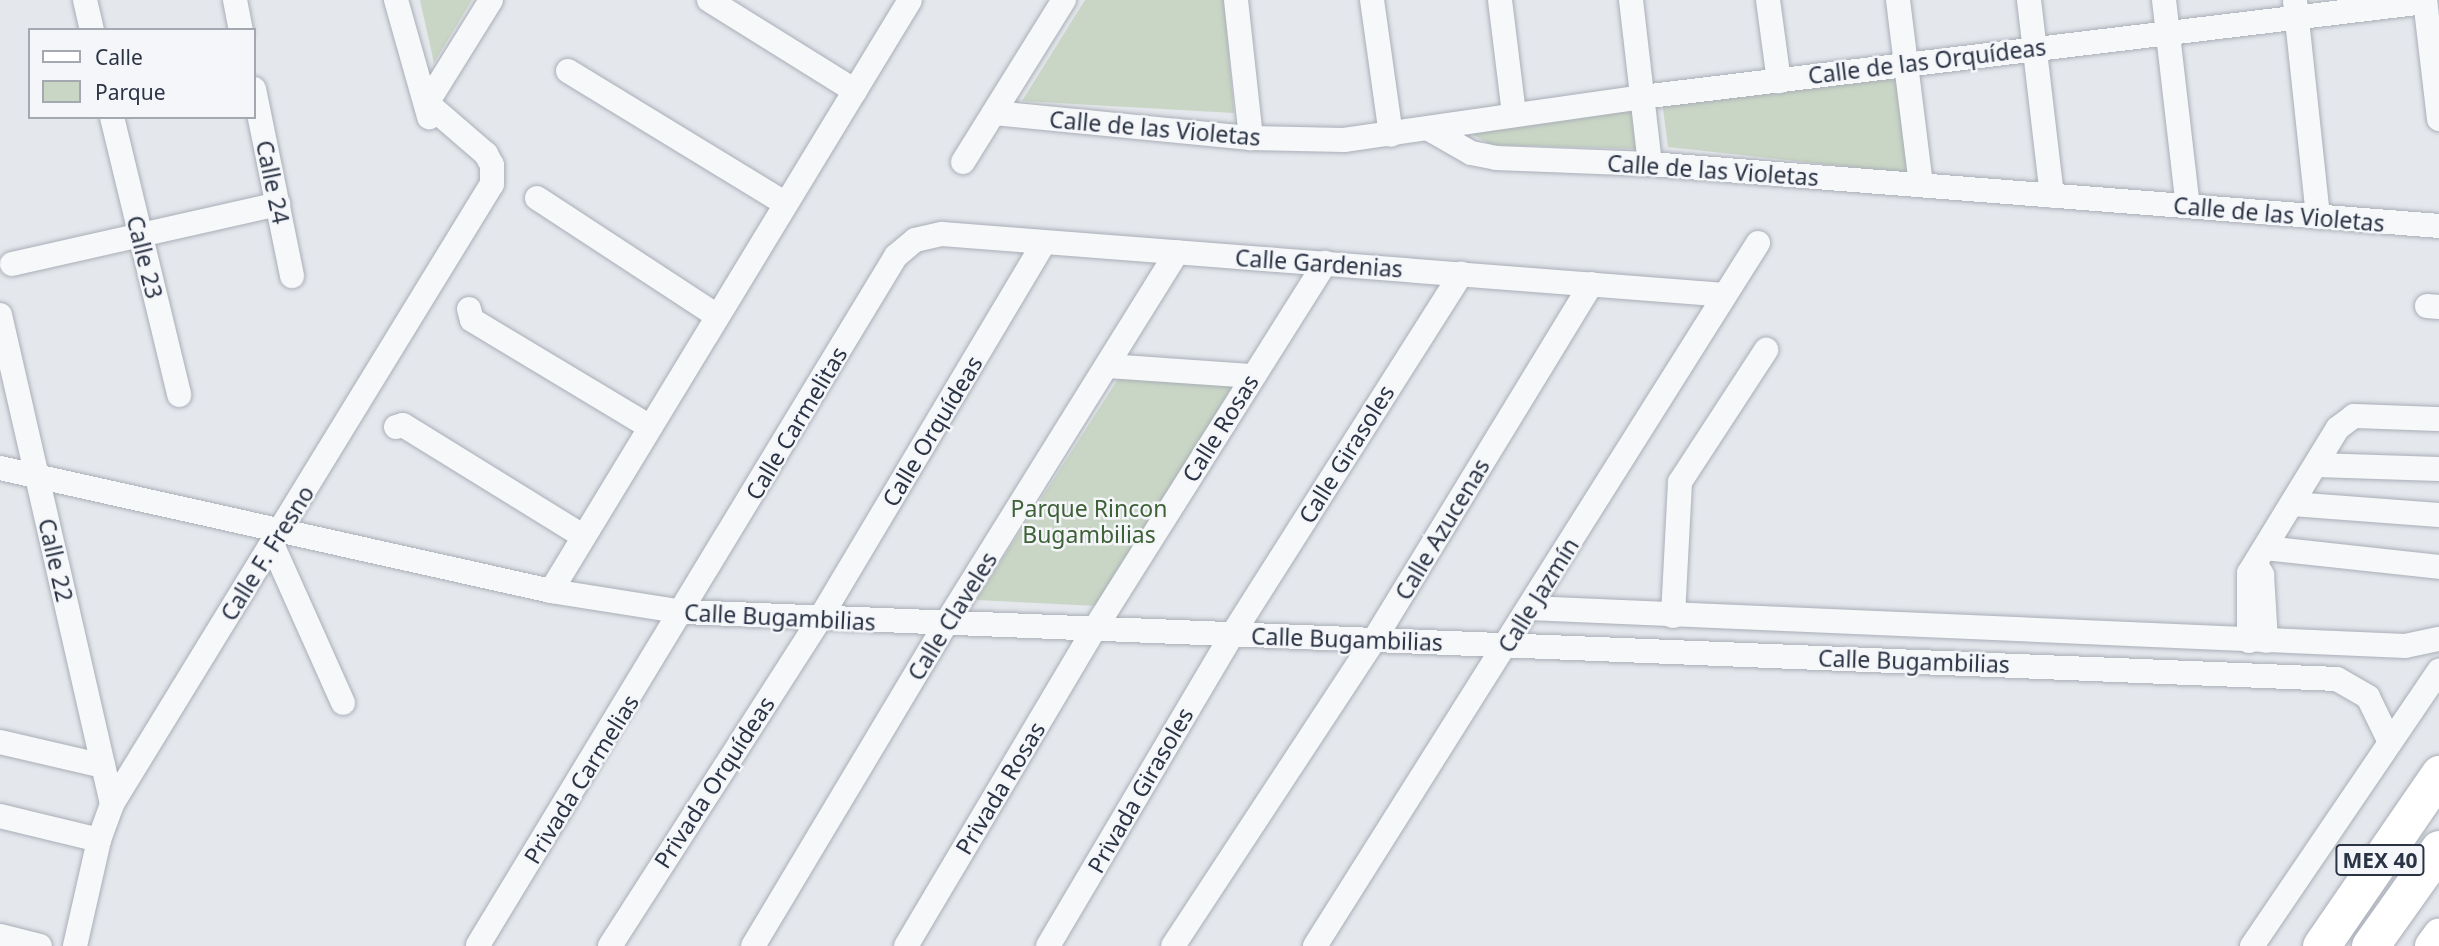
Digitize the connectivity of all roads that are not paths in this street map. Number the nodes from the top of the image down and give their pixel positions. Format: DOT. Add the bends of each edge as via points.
graph roads {
  1 [pos="85,0"];
  2 [pos="235,0"];
  3 [pos="396,0"];
  4 [pos="491,0"];
  5 [pos="709,0"];
  6 [pos="911,0"];
  7 [pos="1064,0"];
  8 [pos="1236,0"];
  9 [pos="1372,0"];
  10 [pos="1500,0"];
  11 [pos="1631,0"];
  12 [pos="1768,0"];
  13 [pos="1898,0"];
  14 [pos="2029,0"];
  15 [pos="2164,0"];
  16 [pos="2425,1"];
  17 [pos="2296,8"];
  18 [pos="92,28"];
  19 [pos="242,28"];
  20 [pos="2168,30"];
  21 [pos="2034,47"];
  22 [pos="1906,64"];
  23 [pos="568,71"];
  24 [pos="1779,81"];
  25 [pos="855,91"];
  26 [pos="1642,97"];
  27 [pos="256,99"];
  28 [pos="427,103"];
  29 [pos="994,113"];
  30 [pos="1514,114"];
  31 [pos="112,119"];
  32 [pos="2439,119"];
  33 [pos="1431,130"];
  34 [pos="1391,135"];
  35 [pos="1251,138"];
  36 [pos="963,162"];
  37 [pos="1650,164"];
  38 [pos="1921,185"];
  39 [pos="2052,196"];
  40 [pos="537,198"];
  41 [pos="278,204"];
  42 [pos="786,204"];
  43 [pos="2188,206"];
  44 [pos="2318,217"];
  45 [pos="2439,226"];
  46 [pos="138,233"];
  47 [pos="915,240"];
  48 [pos="1044,243"];
  49 [pos="1758,243"];
  50 [pos="1177,252"];
  51 [pos="1325,263"];
  52 [pos="12,264"];
  53 [pos="1461,274"];
  54 [pos="292,276"];
  55 [pos="1591,284"];
  56 [pos="1725,295"];
  57 [pos="469,309"];
  58 [pos="0,316"];
  59 [pos="717,316"];
  60 [pos="1766,350"];
  61 [pos="1109,366"];
  62 [pos="1253,376"];
  63 [pos="179,395"];
  64 [pos="2439,419"];
  65 [pos="650,426"];
  66 [pos="396,427"];
  67 [pos="2316,465"];
  68 [pos="0,468"];
  69 [pos="2439,469"];
  70 [pos="37,476"];
  71 [pos="2292,504"];
  72 [pos="2439,515"];
  73 [pos="277,536"];
  74 [pos="578,544"];
  75 [pos="2261,555"];
  76 [pos="2439,567"];
  77 [pos="551,591"];
  78 [pos="1529,608"];
  79 [pos="684,612"];
  80 [pos="1673,616"];
  81 [pos="819,620"];
  82 [pos="945,625"];
  83 [pos="1844,625"];
  84 [pos="1094,630"];
  85 [pos="1231,635"];
  86 [pos="2439,639"];
  87 [pos="1374,640"];
  88 [pos="2258,641"];
  89 [pos="1507,645"];
  90 [pos="1838,658"];
  91 [pos="2439,671"];
  92 [pos="343,703"];
  93 [pos="2389,740"];
  94 [pos="0,742"];
  95 [pos="103,766"];
  96 [pos="2439,774"];
  97 [pos="112,804"];
  98 [pos="0,816"];
  99 [pos="99,840"];
  100 [pos="2439,849"];
  101 [pos="2439,935"];
  102 [pos="0,936"];
  103 [pos="478,945"];
  104 [pos="40,946"];
  105 [pos="75,946"];
  106 [pos="610,946"];
  107 [pos="753,946"];
  108 [pos="906,946"];
  109 [pos="1048,946"];
  110 [pos="1173,946"];
  111 [pos="1315,946"];
  112 [pos="2252,946"];
  113 [pos="2321,946"];
  114 [pos="2370,946"];
  115 [pos="2431,946"];
  1 -- 18 [label="street"];
  2 -- 19 [label="street"];
  3 -- 28 [label="street" via="412,70"];
  4 -- 28 [label="street"];
  5 -- 25 [label="street"];
  6 -- 25 [label="street"];
  7 -- 29 [label="street"];
  8 -- 35 [label="street"];
  9 -- 34 [label="street"];
  10 -- 30 [label="street"];
  11 -- 26 [label="street"];
  12 -- 24 [label="street"];
  13 -- 22 [label="street"];
  14 -- 21 [label="street"];
  15 -- 20 [label="street"];
  16 -- 17 [label="street, Calle de las Orquídeas"];
  16 -- 32 [label="street"];
  17 -- 20 [label="street, Calle de las Orquídeas"];
  17 -- 44 [label="street"];
  20 -- 21 [label="street, Calle de las Orquídeas"];
  20 -- 43 [label="street"];
  21 -- 22 [label="street, Calle de las Orquídeas"];
  21 -- 39 [label="street"];
  22 -- 24 [label="street, Calle de las Orquídeas"];
  22 -- 38 [label="street"];
  23 -- 42 [label="street"];
  24 -- 26 [label="street, Calle de las Orquídeas"];
  25 -- 42 [label="street"];
  26 -- 30 [label="street, Calle de las Orquídeas"];
  26 -- 37 [label="street"];
  27 -- 41 [label="street, Calle 24"];
  28 -- 73 [label="street, Calle F. Fresno" via="486,154 494,174 489,189"];
  29 -- 35 [label="street, Calle de las Violetas"];
  29 -- 36 [label="street"];
  30 -- 33 [label="street, Calle de las Orquídeas"];
  31 -- 46 [label="street, Calle 23"];
  33 -- 34 [label="street, Calle de las Violetas"];
  33 -- 37 [label="street, Calle de las Violetas" via="1471,153 1496,158"];
  34 -- 35 [label="street, Calle de las Violetas" via="1344,140"];
  37 -- 38 [label="street, Calle de las Violetas"];
  38 -- 39 [label="street, Calle de las Violetas"];
  39 -- 43 [label="street, Calle de las Violetas"];
  40 -- 59 [label="street"];
  41 -- 46 [label="street"];
  41 -- 54 [label="street, Calle 24"];
  42 -- 59 [label="street"];
  43 -- 44 [label="street, Calle de las Violetas"];
  44 -- 45 [label="street, Calle de las Violetas"];
  46 -- 52 [label="street"];
  46 -- 63 [label="street, Calle 23"];
  47 -- 48 [label="street, Calle Gardenias" via="942,234"];
  47 -- 79 [label="street, Calle Carmelitas" via="896,256"];
  48 -- 50 [label="street, Calle Gardenias"];
  48 -- 81 [label="street, Calle Orquídeas"];
  49 -- 56 [label="street, Calle Jazmín"];
  50 -- 51 [label="street, Calle Gardenias"];
  50 -- 61 [label="street, Calle Claveles"];
  51 -- 53 [label="street, Calle Gardenias"];
  51 -- 62 [label="street, Calle Rosas"];
  53 -- 55 [label="street, Calle Gardenias"];
  53 -- 85 [label="street, Calle Girasoles"];
  55 -- 56 [label="street, Calle Gardenias"];
  55 -- 87 [label="street, Calle Azucenas"];
  56 -- 78 [label="street, Calle Jazmín"];
  57 -- 65 [label="street" via="472,320"];
  58 -- 70 [label="street, Calle 22"];
  59 -- 65 [label="street"];
  60 -- 80 [label="street" via="1680,482"];
  61 -- 62 [label="street"];
  61 -- 82 [label="street, Calle Claveles"];
  62 -- 84 [label="street, Calle Rosas"];
  64 -- 67 [label="street" via="2354,415 2338,428"];
  65 -- 74 [label="street"];
  66 -- 74 [label="street" via="403,425"];
  67 -- 69 [label="street"];
  67 -- 71 [label="street"];
  68 -- 70 [label="street, Calle Bugambilias"];
  70 -- 73 [label="street, Calle Bugambilias"];
  70 -- 95 [label="street, Calle 22"];
  71 -- 72 [label="street"];
  71 -- 75 [label="street"];
  73 -- 77 [label="street, Calle Bugambilias"];
  73 -- 92 [label="street"];
  73 -- 97 [label="street, Calle F. Fresno"];
  74 -- 77 [label="street"];
  75 -- 76 [label="street"];
  75 -- 88 [label="street"];
  77 -- 79 [label="street, Calle Bugambilias"];
  78 -- 80 [label="street, Calle Bugambilias"];
  78 -- 89 [label="street, Calle Jazmín"];
  79 -- 81 [label="street, Calle Bugambilias"];
  79 -- 103 [label="street, Privada Carmelias"];
  80 -- 83 [label="street, Calle Bugambilias"];
  81 -- 82 [label="street, Calle Bugambilias"];
  81 -- 106 [label="street, Privada Orquídeas"];
  82 -- 84 [label="street, Calle Bugambilias"];
  82 -- 107 [label="street, Calle Claveles"];
  83 -- 88 [label="street, Calle Bugambilias"];
  83 -- 90 [label="street"];
  84 -- 85 [label="street, Calle Bugambilias"];
  84 -- 108 [label="street, Privada Rosas"];
  85 -- 87 [label="street, Calle Bugambilias"];
  85 -- 109 [label="street, Privada Girasoles"];
  86 -- 88 [label="street, Calle Bugambilias" via="2405,646"];
  87 -- 89 [label="street, Calle Bugambilias"];
  87 -- 110 [label="street, Calle Azucenas"];
  89 -- 90 [label="street, Calle Bugambilias"];
  89 -- 111 [label="street, Calle Jazmín"];
  90 -- 93 [label="street, Calle Bugambilias" via="2337,679 2368,697"];
  91 -- 93 [label="street"];
  93 -- 112 [label="street"];
  94 -- 95 [label="street"];
  95 -- 97 [label="street, Calle 22"];
  96 -- 113 [label="highway, MEX 40"];
  97 -- 99 [label="street, Calle F. Fresno"];
  98 -- 99 [label="street"];
  99 -- 105 [label="street, Calle F. Fresno"];
  100 -- 114 [label="highway, MEX 40"];
  101 -- 115 [label="main road"];
  102 -- 104 [label="street"];
}
